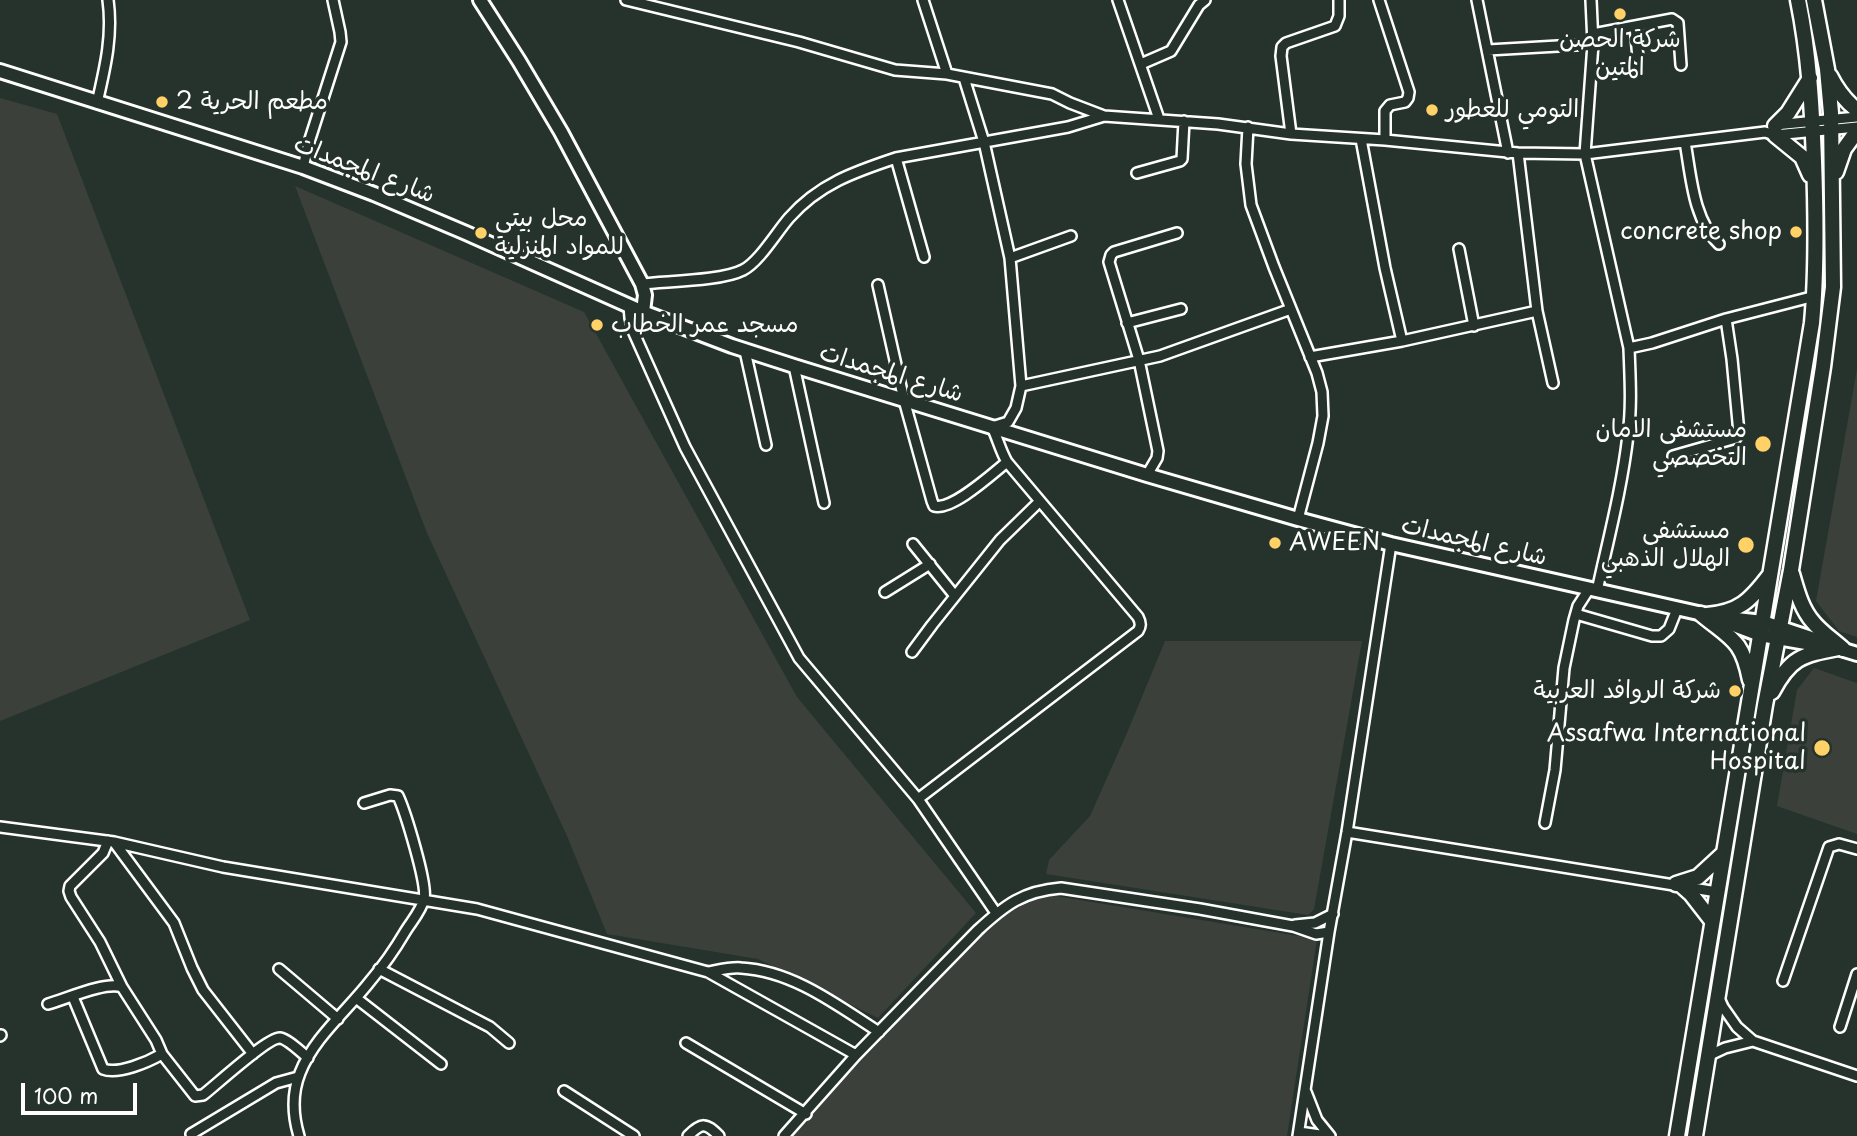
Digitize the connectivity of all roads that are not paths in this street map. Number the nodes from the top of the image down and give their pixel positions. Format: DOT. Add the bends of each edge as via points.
graph roads {
  1 [pos="108,0"];
  2 [pos="333,0"];
  3 [pos="480,0"];
  4 [pos="626,0"];
  5 [pos="923,0"];
  6 [pos="1118,0"];
  7 [pos="1205,0"];
  8 [pos="1339,0"];
  9 [pos="1379,0"];
  10 [pos="1477,0"];
  11 [pos="1591,0"];
  12 [pos="1798,0"];
  13 [pos="1814,0"];
  14 [pos="1635,26"];
  15 [pos="1592,39"];
  16 [pos="1488,50"];
  17 [pos="1638,58"];
  18 [pos="1141,64"];
  19 [pos="1681,65"];
  20 [pos="1827,69"];
  21 [pos="0,71"];
  22 [pos="947,74"];
  23 [pos="1810,77"];
  24 [pos="964,78"];
  25 [pos="97,103"];
  26 [pos="1857,110"];
  27 [pos="1104,116"];
  28 [pos="1857,117"];
  29 [pos="1159,119"];
  30 [pos="1184,121"];
  31 [pos="1831,124"];
  32 [pos="1813,126"];
  33 [pos="1248,127"];
  34 [pos="1857,129"];
  35 [pos="1771,131"];
  36 [pos="1291,134"];
  37 [pos="1361,139"];
  38 [pos="1385,140"];
  39 [pos="984,142"];
  40 [pos="1685,142"];
  41 [pos="1513,153"];
  42 [pos="1585,154"];
  43 [pos="896,158"];
  44 [pos="303,167"];
  45 [pos="1137,173"];
  46 [pos="1832,184"];
  47 [pos="1815,201"];
  48 [pos="1177,233"];
  49 [pos="1071,236"];
  50 [pos="1719,244"];
  51 [pos="1459,249"];
  52 [pos="924,257"];
  53 [pos="1010,258"];
  54 [pos="642,284"];
  55 [pos="878,285"];
  56 [pos="1815,296"];
  57 [pos="629,306"];
  58 [pos="1181,309"];
  59 [pos="1291,309"];
  60 [pos="1537,311"];
  61 [pos="643,312"];
  62 [pos="1726,319"];
  63 [pos="1127,323"];
  64 [pos="1474,326"];
  65 [pos="1402,341"];
  66 [pos="1629,348"];
  67 [pos="745,351"];
  68 [pos="1310,357"];
  69 [pos="1139,360"];
  70 [pos="794,366"];
  71 [pos="1553,383"];
  72 [pos="1021,386"];
  73 [pos="904,400"];
  74 [pos="992,427"];
  75 [pos="766,445"];
  76 [pos="1673,456"];
  77 [pos="1007,462"];
  78 [pos="1147,475"];
  79 [pos="1040,501"];
  80 [pos="824,503"];
  81 [pos="1298,519"];
  82 [pos="913,544"];
  83 [pos="1391,544"];
  84 [pos="930,564"];
  85 [pos="1791,570"];
  86 [pos="1772,573"];
  87 [pos="1593,590"];
  88 [pos="885,592"];
  89 [pos="955,596"];
  90 [pos="1676,609"];
  91 [pos="1576,614"];
  92 [pos="1707,616"];
  93 [pos="1762,628"];
  94 [pos="1779,632"];
  95 [pos="1842,649"];
  96 [pos="912,652"];
  97 [pos="1752,687"];
  98 [pos="1765,705"];
  99 [pos="918,799"];
  100 [pos="364,803"];
  101 [pos="1545,823"];
  102 [pos="0,827"];
  103 [pos="1347,832"];
  104 [pos="111,842"];
  105 [pos="1857,849"];
  106 [pos="1724,853"];
  107 [pos="1679,885"];
  108 [pos="1717,892"];
  109 [pos="424,900"];
  110 [pos="996,914"];
  111 [pos="1333,914"];
  112 [pos="1712,921"];
  113 [pos="1293,926"];
  114 [pos="1329,932"];
  115 [pos="279,969"];
  116 [pos="379,969"];
  117 [pos="708,972"];
  118 [pos="1857,974"];
  119 [pos="1783,981"];
  120 [pos="122,988"];
  121 [pos="1718,995"];
  122 [pos="73,997"];
  123 [pos="356,998"];
  124 [pos="48,1004"];
  125 [pos="338,1019"];
  126 [pos="1840,1027"];
  127 [pos="879,1032"];
  128 [pos="1753,1041"];
  129 [pos="509,1043"];
  130 [pos="686,1043"];
  131 [pos="162,1054"];
  132 [pos="253,1054"];
  133 [pos="856,1055"];
  134 [pos="1708,1056"];
  135 [pos="308,1058"];
  136 [pos="441,1064"];
  137 [pos="1857,1076"];
  138 [pos="298,1077"];
  139 [pos="564,1091"];
  140 [pos="1305,1091"];
  141 [pos="806,1114"];
  142 [pos="191,1134"];
  143 [pos="1298,1134"];
  144 [pos="299,1136"];
  145 [pos="634,1136"];
  146 [pos="688,1136"];
  147 [pos="719,1136"];
  148 [pos="784,1136"];
  149 [pos="1329,1136"];
  150 [pos="1677,1136"];
  151 [pos="1695,1136"];
  1 -- 25 [label="street" via="110,40"];
  2 -- 44 [label="street" via="341,42"];
  3 -- 54 [label="main road" via="561,132"];
  4 -- 22 [label="street" via="895,69"];
  5 -- 22 [label="street"];
  6 -- 18 [label="street"];
  7 -- 18 [label="street" via="1171,51"];
  8 -- 36 [label="street" via="1335,26 1282,47"];
  9 -- 38 [label="street" via="1409,92 1405,102 1385,111"];
  10 -- 16 [label="street"];
  11 -- 15 [label="street"];
  12 -- 23 [label="main road"];
  13 -- 20 [label="main road"];
  14 -- 15 [label="street"];
  14 -- 17 [label="street"];
  14 -- 19 [label="street" via="1672,19 1678,23"];
  15 -- 16 [label="street"];
  15 -- 42 [label="street"];
  16 -- 41 [label="street"];
  18 -- 29 [label="street"];
  20 -- 26 [label="main road" via="1836,88"];
  20 -- 31 [label="main road"];
  21 -- 25 [label="main road, شارع المجمدات"];
  22 -- 24 [label="street"];
  23 -- 32 [label="main road"];
  23 -- 35 [label="main road"];
  24 -- 27 [label="street" via="1052,94"];
  24 -- 39 [label="street"];
  25 -- 44 [label="main road, شارع المجمدات"];
  27 -- 29 [label="street"];
  27 -- 39 [label="street"];
  28 -- 31 [label="street"];
  29 -- 30 [label="street"];
  30 -- 33 [label="street"];
  30 -- 45 [label="street" via="1182,159"];
  31 -- 32 [label="street"];
  31 -- 34 [label="street"];
  31 -- 46 [label="main road"];
  32 -- 35 [label="street"];
  32 -- 47 [label="main road"];
  33 -- 36 [label="street"];
  33 -- 59 [label="street" via="1251,205"];
  34 -- 46 [label="main road" via="1839,160"];
  35 -- 40 [label="street"];
  35 -- 47 [label="main road" via="1802,157"];
  36 -- 37 [label="street"];
  37 -- 38 [label="street"];
  37 -- 65 [label="street"];
  38 -- 41 [label="street"];
  39 -- 43 [label="street"];
  39 -- 53 [label="street"];
  40 -- 42 [label="street"];
  40 -- 50 [label="street" via="1700,211"];
  41 -- 42 [label="street"];
  41 -- 60 [label="street"];
  42 -- 66 [label="street"];
  43 -- 52 [label="street"];
  43 -- 54 [label="street" via="821,190 789,218 744,270"];
  44 -- 57 [label="main road, شارع المجمدات"];
  46 -- 85 [label="main road" via="1832,300"];
  47 -- 56 [label="main road"];
  48 -- 63 [label="street" via="1111,256"];
  49 -- 53 [label="street"];
  51 -- 64 [label="street"];
  53 -- 72 [label="street"];
  54 -- 61 [label="main road"];
  55 -- 73 [label="street"];
  56 -- 62 [label="street"];
  56 -- 86 [label="main road"];
  57 -- 61 [label="main road, شارع المجمدات"];
  57 -- 99 [label="street" via="633,331 685,447 799,658"];
  58 -- 63 [label="street"];
  59 -- 68 [label="street"];
  59 -- 69 [label="street"];
  60 -- 64 [label="street"];
  60 -- 71 [label="street"];
  61 -- 67 [label="main road, شارع المجمدات"];
  62 -- 66 [label="street"];
  62 -- 76 [label="street" via="1739,433"];
  63 -- 69 [label="street"];
  64 -- 65 [label="street"];
  65 -- 68 [label="street"];
  66 -- 87 [label="street" via="1628,443"];
  67 -- 70 [label="main road, شارع المجمدات"];
  67 -- 75 [label="street"];
  68 -- 81 [label="street" via="1322,392 1323,416"];
  69 -- 72 [label="street"];
  69 -- 78 [label="street" via="1158,451"];
  70 -- 73 [label="main road, شارع المجمدات"];
  70 -- 80 [label="street"];
  72 -- 74 [label="street" via="1008,422"];
  73 -- 74 [label="main road, شارع المجمدات"];
  73 -- 77 [label="street" via="934,506 942,507 965,494"];
  74 -- 77 [label="street"];
  74 -- 78 [label="main road, شارع المجمدات"];
  77 -- 79 [label="street"];
  78 -- 81 [label="main road, شارع المجمدات"];
  79 -- 89 [label="street" via="1000,540"];
  79 -- 99 [label="street" via="1138,617 1140,627"];
  81 -- 83 [label="main road, شارع المجمدات"];
  82 -- 84 [label="street"];
  83 -- 87 [label="main road, شارع المجمدات"];
  83 -- 103 [label="street"];
  84 -- 88 [label="street"];
  84 -- 89 [label="street"];
  85 -- 94 [label="main road"];
  85 -- 95 [label="main road" via="1807,613"];
  86 -- 92 [label="main road" via="1744,604"];
  86 -- 93 [label="main road"];
  87 -- 90 [label="main road, شارع المجمدات"];
  87 -- 91 [label="street"];
  89 -- 96 [label="street"];
  90 -- 91 [label="street" via="1669,629 1661,636"];
  90 -- 92 [label="main road, شارع المجمدات"];
  91 -- 101 [label="street" via="1564,668"];
  92 -- 93 [label="main road, شارع المجمدات"];
  92 -- 97 [label="main road" via="1740,647"];
  93 -- 94 [label="main road, شارع المجمدات"];
  93 -- 97 [label="main road"];
  94 -- 95 [label="main road, شارع المجمدات"];
  94 -- 98 [label="main road"];
  95 -- 98 [label="main road" via="1809,654 1791,664"];
  97 -- 106 [label="main road"];
  98 -- 121 [label="main road"];
  99 -- 110 [label="street"];
  100 -- 109 [label="street" via="398,796 419,863"];
  102 -- 104 [label="street"];
  103 -- 107 [label="street"];
  103 -- 111 [label="street"];
  104 -- 109 [label="street" via="223,867"];
  104 -- 120 [label="street" via="69,891"];
  104 -- 132 [label="street" via="174,923 203,990"];
  105 -- 119 [label="street" via="1839,844 1829,847"];
  106 -- 107 [label="main road" via="1698,877"];
  106 -- 108 [label="main road"];
  107 -- 108 [label="street"];
  107 -- 112 [label="main road"];
  108 -- 112 [label="main road"];
  109 -- 116 [label="street"];
  109 -- 117 [label="street" via="477,909"];
  110 -- 113 [label="street" via="1022,896 1061,888"];
  110 -- 127 [label="street"];
  111 -- 113 [label="street"];
  111 -- 114 [label="street"];
  112 -- 150 [label="main road"];
  113 -- 114 [label="street" via="1316,934"];
  114 -- 140 [label="street"];
  115 -- 125 [label="street"];
  116 -- 123 [label="street"];
  116 -- 129 [label="street" via="490,1027"];
  117 -- 127 [label="street" via="740,968 778,975 818,992"];
  117 -- 133 [label="street"];
  118 -- 126 [label="street"];
  120 -- 122 [label="street" via="103,987"];
  120 -- 131 [label="street"];
  121 -- 128 [label="street" via="1729,1018"];
  121 -- 134 [label="main road"];
  122 -- 124 [label="street"];
  122 -- 131 [label="street" via="103,1069 111,1072"];
  123 -- 125 [label="street"];
  123 -- 136 [label="street"];
  125 -- 135 [label="street"];
  127 -- 133 [label="street"];
  128 -- 134 [label="street"];
  128 -- 137 [label="street"];
  130 -- 141 [label="street"];
  131 -- 132 [label="street" via="192,1094 200,1096"];
  132 -- 135 [label="street" via="279,1038"];
  133 -- 141 [label="street"];
  134 -- 151 [label="main road"];
  135 -- 138 [label="street"];
  138 -- 142 [label="street" via="276,1083"];
  138 -- 144 [label="street" via="293,1118"];
  139 -- 145 [label="street"];
  140 -- 143 [label="street"];
  140 -- 149 [label="street"];
  141 -- 148 [label="street"];
  143 -- 149 [label="street"];
  146 -- 147 [label="street" via="704,1125"];
}
